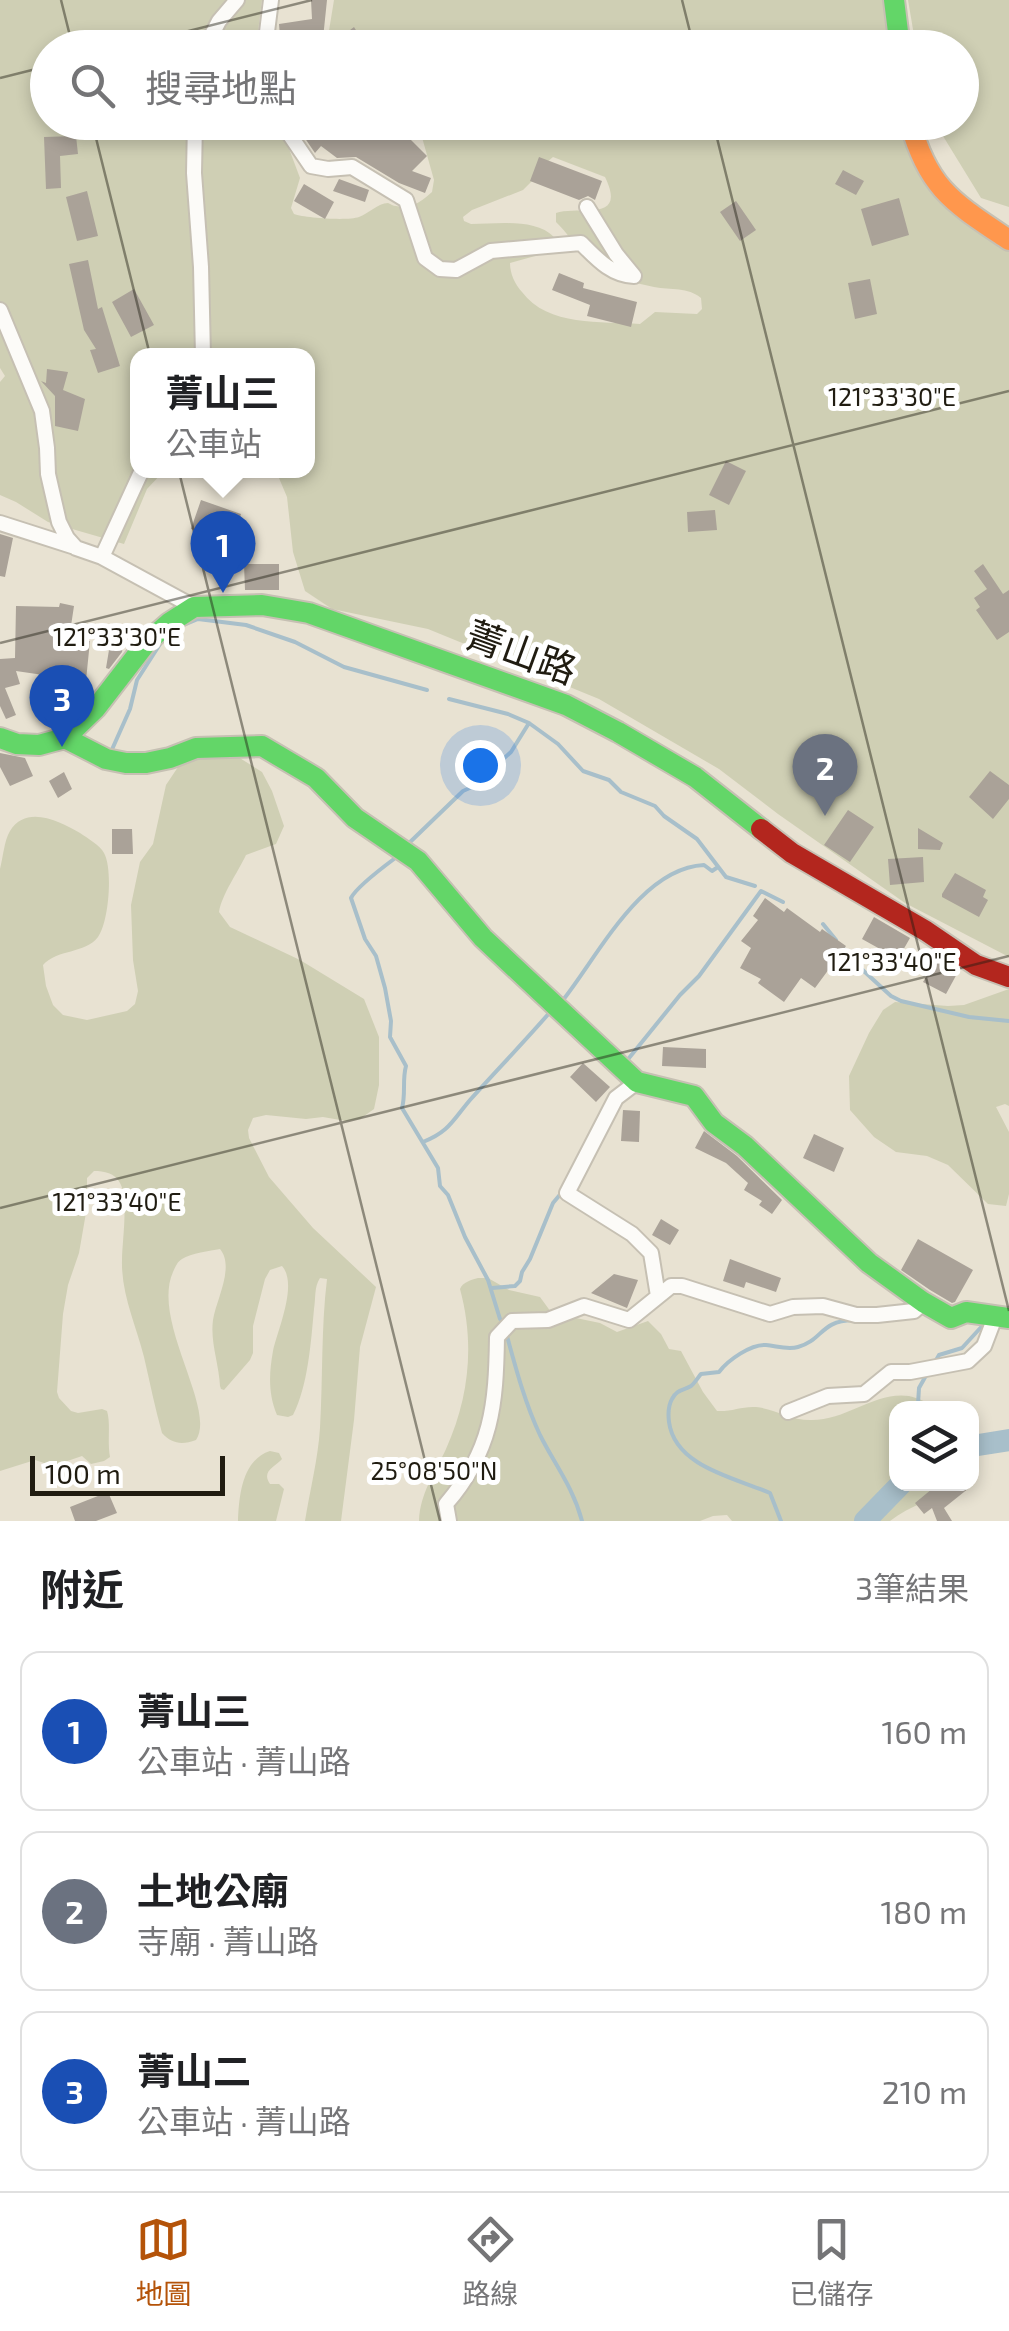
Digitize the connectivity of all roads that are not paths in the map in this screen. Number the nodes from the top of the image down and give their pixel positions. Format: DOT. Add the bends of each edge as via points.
graph roads {
  1 [pos="237,0"];
  2 [pos="271,0"];
  3 [pos="894,0"];
  4 [pos="214,30"];
  5 [pos="268,30"];
  6 [pos="898,30"];
  7 [pos="195,140"];
  8 [pos="293,140"];
  9 [pos="914,140"];
  10 [pos="588,208"];
  11 [pos="1009,240"];
  12 [pos="0,310"];
  13 [pos="203,348"];
  14 [pos="138,478"];
  15 [pos="0,523"];
  16 [pos="76,548"];
  17 [pos="102,557"];
  18 [pos="194,607"];
  19 [pos="0,738"];
  20 [pos="66,738"];
  21 [pos="1009,977"];
  22 [pos="637,1082"];
  23 [pos="658,1296"];
  24 [pos="923,1303"];
  25 [pos="1002,1317"];
  26 [pos="788,1412"];
  27 [pos="448,1521"];
  1 -- 4 [label="street"];
  2 -- 5 [label="street"];
  3 -- 6 [label="street"];
  7 -- 13 [label="street"];
  8 -- 10 [label="street" via="311,166 352,166 406,200 425,258 440,269 456,270 491,251 581,243 604,266 634,276"];
  9 -- 11 [label="street" via="939,187"];
  12 -- 16 [label="street" via="42,411 59,522"];
  14 -- 17 [label="street"];
  15 -- 16 [label="street"];
  16 -- 17 [label="street"];
  17 -- 18 [label="street"];
  18 -- 20 [label="street" via="147,642"];
  18 -- 21 [label="street, 菁山路" via="309,612 566,705 695,777 792,853 976,965"];
  19 -- 20 [label="street" via="39,745"];
  20 -- 22 [label="street" via="126,763 196,748 262,746 316,778 355,818 418,861 483,938"];
  22 -- 23 [label="street" via="616,1098 567,1193 651,1253"];
  22 -- 24 [label="street" via="694,1096 716,1125"];
  23 -- 24 [label="street" via="682,1286 770,1314 823,1306 877,1315 914,1311"];
  23 -- 27 [label="street" via="628,1320 584,1306 548,1320 512,1321 497,1337 487,1437 446,1504"];
  24 -- 25 [label="street" via="952,1318 966,1312"];
  25 -- 26 [label="street" via="968,1361 891,1372 864,1394 828,1396"];
}
